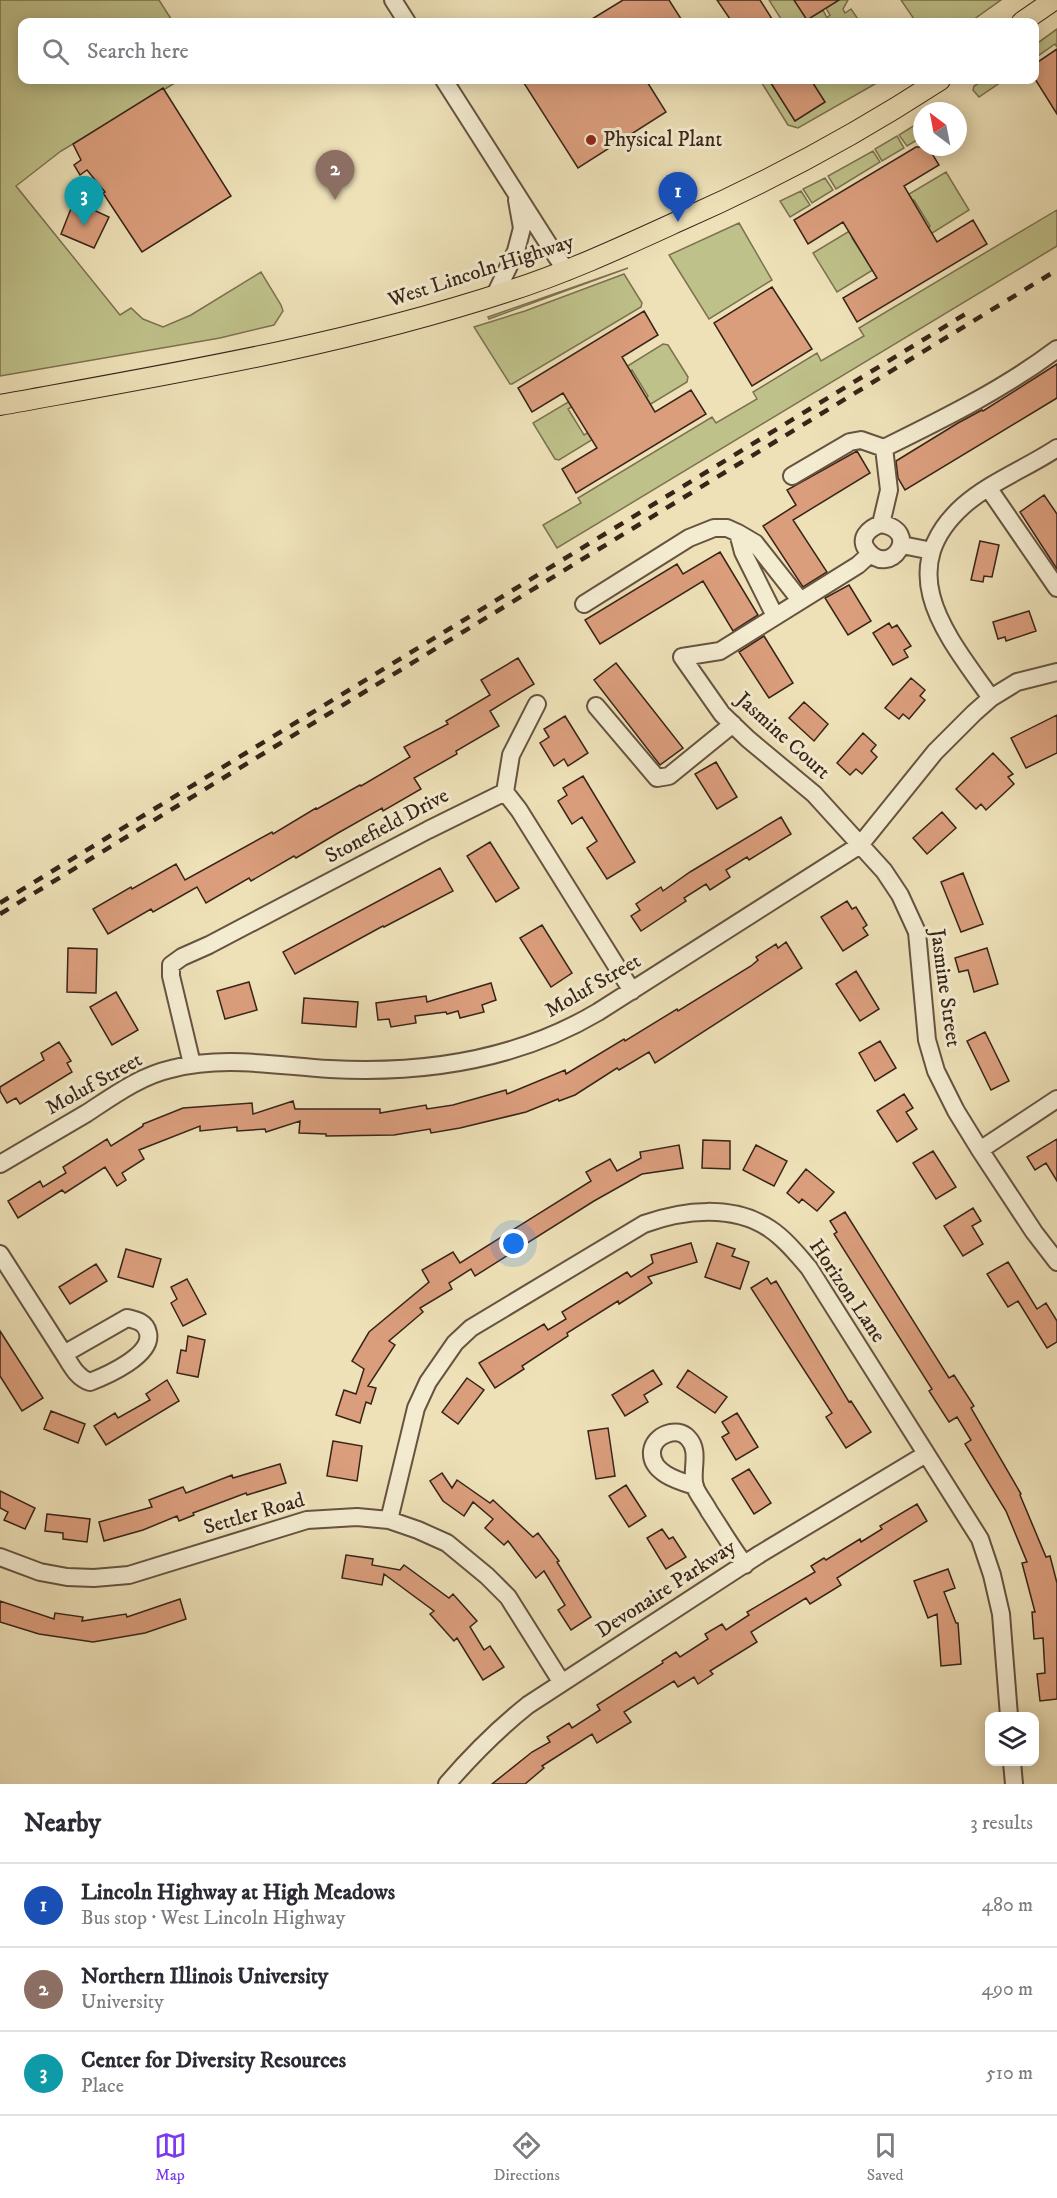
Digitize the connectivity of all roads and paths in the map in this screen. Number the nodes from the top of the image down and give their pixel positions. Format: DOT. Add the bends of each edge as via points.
graph roads {
  1 [pos="393,0"];
  2 [pos="404,18"];
  3 [pos="447,84"];
  4 [pos="934,84"];
  5 [pos="516,194"];
  6 [pos="567,271"];
  7 [pos="495,296"];
  8 [pos="1057,349"];
  9 [pos="0,405"];
  10 [pos="884,448"];
  11 [pos="1057,448"];
  12 [pos="792,476"];
  13 [pos="989,489"];
  14 [pos="881,524"];
  15 [pos="738,533"];
  16 [pos="902,545"];
  17 [pos="932,551"];
  18 [pos="870,554"];
  19 [pos="1057,588"];
  20 [pos="800,600"];
  21 [pos="584,604"];
  22 [pos="775,616"];
  23 [pos="1057,672"];
  24 [pos="991,698"];
  25 [pos="537,704"];
  26 [pos="596,706"];
  27 [pos="733,724"];
  28 [pos="505,792"];
  29 [pos="860,845"];
  30 [pos="632,991"];
  31 [pos="192,1064"];
  32 [pos="1057,1099"];
  33 [pos="980,1150"];
  34 [pos="0,1164"];
  35 [pos="0,1254"];
  36 [pos="1057,1262"];
  37 [pos="64,1354"];
  38 [pos="926,1454"];
  39 [pos="695,1486"];
  40 [pos="389,1520"];
  41 [pos="0,1557"];
  42 [pos="745,1565"];
  43 [pos="561,1683"];
  44 [pos="1009,1712"];
  45 [pos="1012,1766"];
  46 [pos="447,1784"];
  47 [pos="1014,1784"];
  1 -- 2 [label="street"];
  3 -- 5 [label="street"];
  4 -- 6 [label="main road, West Lincoln Highway" via="765,181"];
  5 -- 6 [label="street"];
  5 -- 7 [label="street" via="522,228"];
  6 -- 7 [label="main road, West Lincoln Highway"];
  7 -- 9 [label="main road, West Lincoln Highway" via="309,346"];
  8 -- 10 [label="street" via="944,418"];
  10 -- 12 [label="street" via="861,440 850,442"];
  10 -- 14 [label="street" via="889,490"];
  11 -- 13 [label="street"];
  13 -- 17 [label="street" via="953,517"];
  13 -- 19 [label="street"];
  14 -- 16 [label="street" via="897,531"];
  14 -- 18 [label="street" via="864,536"];
  15 -- 20 [label="street" via="755,543"];
  15 -- 21 [label="street" via="714,528 689,538"];
  15 -- 22 [label="street" via="743,552"];
  16 -- 17 [label="street"];
  16 -- 18 [label="street" via="886,559"];
  17 -- 24 [label="street" via="929,584 941,624"];
  18 -- 20 [label="street"];
  20 -- 22 [label="street"];
  22 -- 27 [label="street, Jasmine Court" via="720,651 682,657"];
  23 -- 24 [label="street, Moluf Street" via="1017,682"];
  24 -- 29 [label="street, Moluf Street" via="935,752"];
  25 -- 28 [label="street" via="511,755"];
  26 -- 27 [label="street" via="657,778 669,776"];
  27 -- 29 [label="street, Jasmine Court" via="814,794"];
  28 -- 30 [label="street"];
  28 -- 31 [label="street, Stonefield Drive" via="171,965"];
  29 -- 30 [label="street, Moluf Street"];
  29 -- 33 [label="street, Jasmine Street" via="884,872 910,914 919,943 931,1056 956,1111"];
  30 -- 31 [label="street, Moluf Street" via="571,1028 514,1050 428,1067 382,1070 261,1062"];
  31 -- 34 [label="street, Moluf Street" via="157,1073 135,1084"];
  32 -- 33 [label="street"];
  33 -- 36 [label="street, Jasmine Street"];
  35 -- 37 [label="street"];
  37 -- 37 [label="street" via="81,1379 90,1382 140,1354 147,1346 147,1327 127,1317"];
  38 -- 40 [label="street, Horizon Lane" via="825,1291 790,1246 769,1228 735,1215 687,1212 664,1216 626,1234 471,1328 455,1343 440,1361 416,1408"];
  38 -- 42 [label="street, Devonaire Parkway"];
  38 -- 44 [label="street, Horizon Lane" via="980,1539 992,1575 1003,1633"];
  39 -- 42 [label="street"];
  40 -- 41 [label="street, Settler Road" via="307,1520 129,1575 67,1576 40,1572"];
  40 -- 43 [label="street, Settler Road" via="447,1543 488,1576 508,1597"];
  42 -- 43 [label="street, Devonaire Parkway"];
  43 -- 46 [label="street, Devonaire Parkway" via="502,1727"];
  45 -- 47 [label="street"];
}
